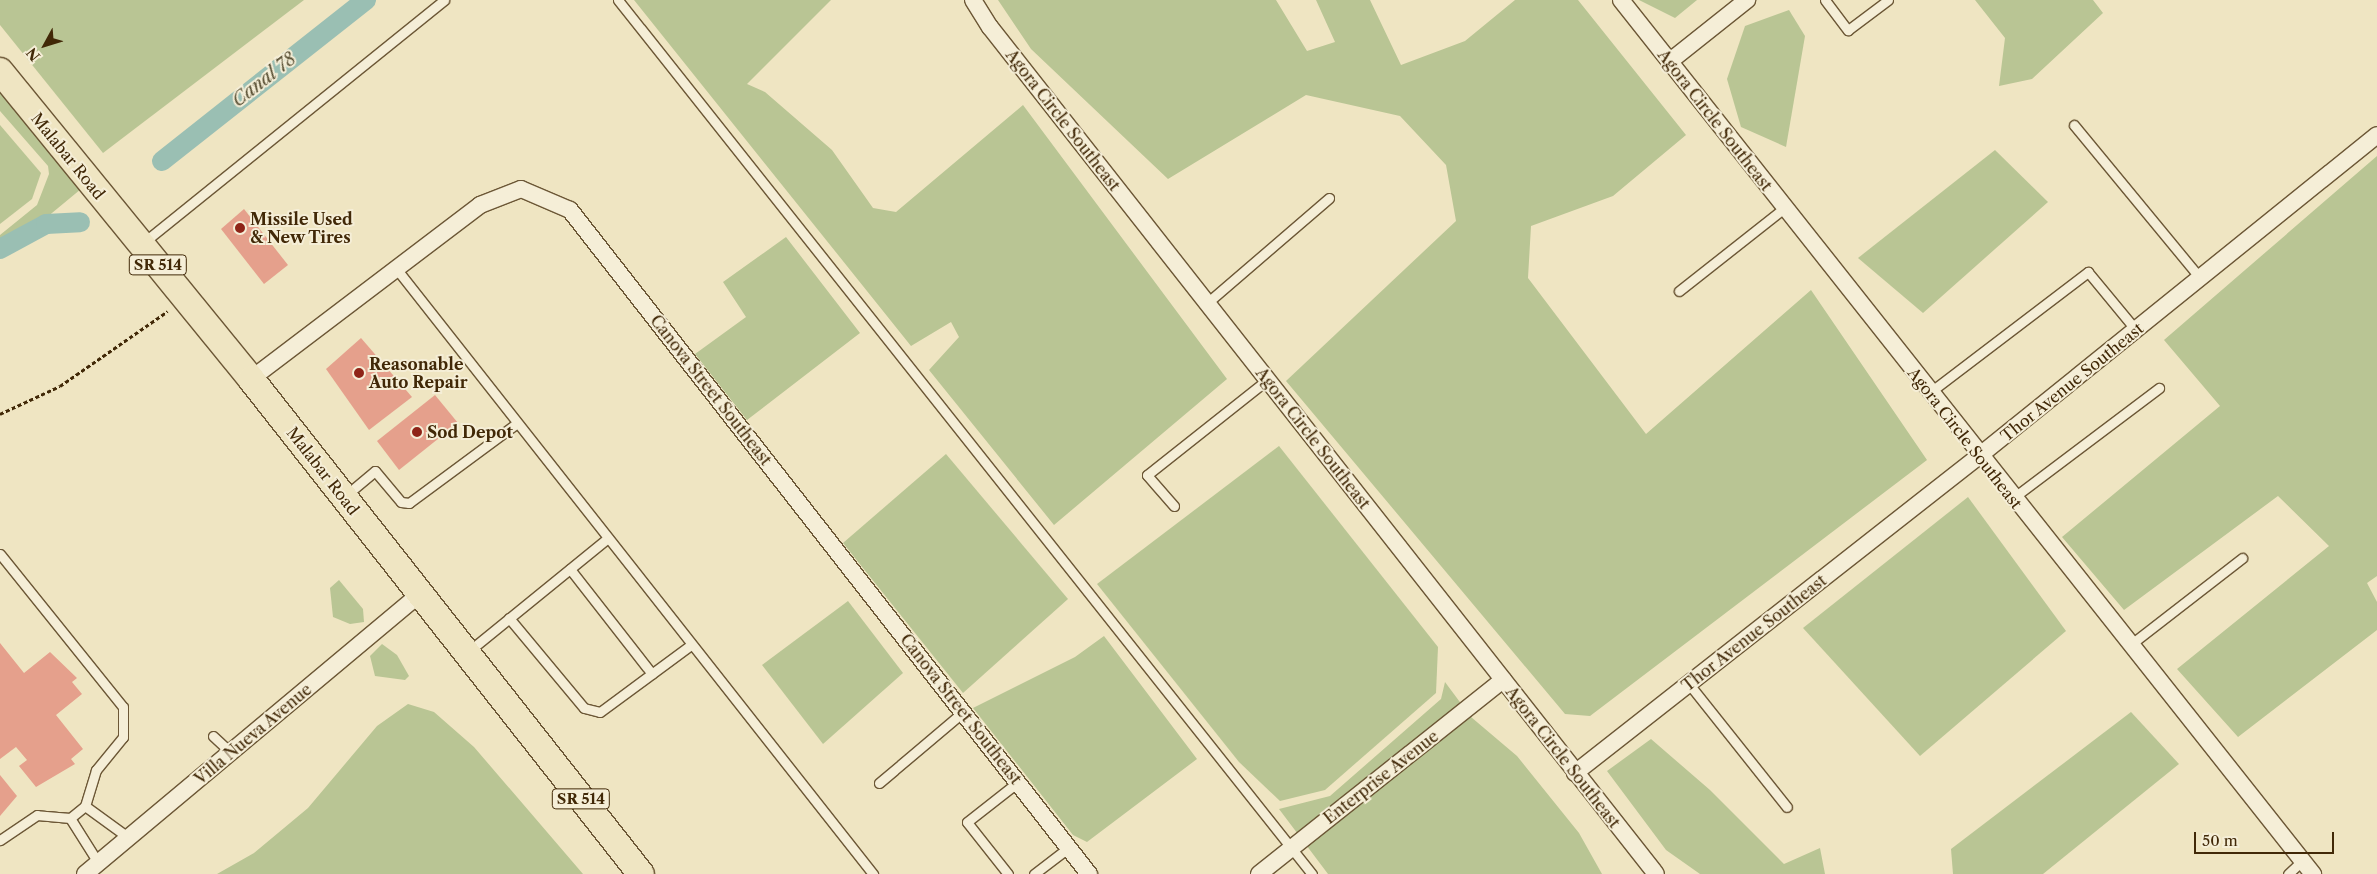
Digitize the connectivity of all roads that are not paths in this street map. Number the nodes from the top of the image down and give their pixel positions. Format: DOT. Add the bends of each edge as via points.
graph roads {
  1 [pos="444,0"];
  2 [pos="618,0"];
  3 [pos="974,0"];
  4 [pos="1621,0"];
  5 [pos="1747,0"];
  6 [pos="1825,0"];
  7 [pos="1888,0"];
  8 [pos="1669,62"];
  9 [pos="0,71"];
  10 [pos="2074,124"];
  11 [pos="2377,135"];
  12 [pos="1329,198"];
  13 [pos="1784,208"];
  14 [pos="141,245"];
  15 [pos="395,266"];
  16 [pos="2200,278"];
  17 [pos="1679,291"];
  18 [pos="1207,303"];
  19 [pos="2136,330"];
  20 [pos="251,379"];
  21 [pos="1267,380"];
  22 [pos="2159,388"];
  23 [pos="1929,393"];
  24 [pos="517,423"];
  25 [pos="1979,456"];
  26 [pos="343,497"];
  27 [pos="2013,498"];
  28 [pos="1174,506"];
  29 [pos="608,538"];
  30 [pos="0,554"];
  31 [pos="2242,558"];
  32 [pos="570,569"];
  33 [pos="420,594"];
  34 [pos="510,618"];
  35 [pos="691,645"];
  36 [pos="2130,645"];
  37 [pos="466,652"];
  38 [pos="652,674"];
  39 [pos="1503,680"];
  40 [pos="1690,684"];
  41 [pos="963,712"];
  42 [pos="213,736"];
  43 [pos="231,753"];
  44 [pos="1575,773"];
  45 [pos="1018,782"];
  46 [pos="879,784"];
  47 [pos="85,806"];
  48 [pos="1787,807"];
  49 [pos="70,818"];
  50 [pos="129,838"];
  51 [pos="0,840"];
  52 [pos="1292,847"];
  53 [pos="1068,848"];
  54 [pos="2302,860"];
  55 [pos="99,864"];
  56 [pos="85,874"];
  57 [pos="641,874"];
  58 [pos="873,874"];
  59 [pos="1008,874"];
  60 [pos="1034,874"];
  61 [pos="1090,874"];
  62 [pos="1259,874"];
  63 [pos="1312,874"];
  64 [pos="1656,874"];
  65 [pos="2288,874"];
  66 [pos="2313,874"];
  1 -- 14 [label="lane"];
  2 -- 52 [label="lane"];
  3 -- 18 [label="street, Agora Circle Southeast"];
  4 -- 8 [label="street, Agora Circle Southeast"];
  5 -- 8 [label="street"];
  6 -- 7 [label="lane" via="1848,30"];
  8 -- 13 [label="street, Agora Circle Southeast"];
  9 -- 14 [label="main road, Malabar Road / SR 514"];
  10 -- 16 [label="lane"];
  11 -- 16 [label="street, Thor Avenue Southeast"];
  12 -- 18 [label="lane"];
  13 -- 17 [label="lane"];
  13 -- 23 [label="street, Agora Circle Southeast"];
  14 -- 20 [label="main road, Malabar Road / SR 514"];
  15 -- 20 [label="street, Canova Street Southeast"];
  15 -- 24 [label="lane"];
  15 -- 41 [label="street, Canova Street Southeast" via="480,205 521,189 570,210"];
  16 -- 19 [label="street, Thor Avenue Southeast"];
  18 -- 21 [label="street, Agora Circle Southeast"];
  19 -- 23 [label="lane" via="2088,272"];
  19 -- 25 [label="street, Thor Avenue Southeast"];
  20 -- 26 [label="main road, Malabar Road / SR 514"];
  21 -- 28 [label="lane" via="1147,475"];
  21 -- 39 [label="street, Agora Circle Southeast"];
  22 -- 27 [label="lane"];
  23 -- 25 [label="street, Agora Circle Southeast"];
  24 -- 26 [label="lane" via="409,503 401,502 374,471"];
  24 -- 29 [label="lane"];
  25 -- 27 [label="street, Agora Circle Southeast"];
  25 -- 40 [label="street, Thor Avenue Southeast"];
  26 -- 33 [label="main road, Malabar Road / SR 514"];
  27 -- 36 [label="street, Agora Circle Southeast"];
  29 -- 32 [label="lane"];
  29 -- 35 [label="lane"];
  30 -- 47 [label="lane" via="122,706 123,737 96,770"];
  31 -- 36 [label="lane"];
  32 -- 34 [label="lane"];
  32 -- 38 [label="lane"];
  33 -- 37 [label="main road, Malabar Road / SR 514"];
  33 -- 43 [label="street, Villa Nueva Avenue"];
  34 -- 37 [label="lane"];
  34 -- 38 [label="lane" via="584,708 600,712"];
  35 -- 38 [label="lane"];
  35 -- 58 [label="lane"];
  36 -- 54 [label="street, Agora Circle Southeast"];
  37 -- 57 [label="main road, Malabar Road / SR 514"];
  39 -- 44 [label="street, Agora Circle Southeast"];
  39 -- 52 [label="street, Enterprise Avenue"];
  40 -- 44 [label="street, Thor Avenue Southeast"];
  40 -- 48 [label="lane"];
  41 -- 45 [label="street, Canova Street Southeast"];
  41 -- 46 [label="lane"];
  42 -- 43 [label="lane"];
  43 -- 50 [label="street, Villa Nueva Avenue"];
  44 -- 64 [label="street, Agora Circle Southeast"];
  45 -- 53 [label="street, Canova Street Southeast"];
  45 -- 59 [label="lane" via="967,822"];
  47 -- 49 [label="lane"];
  47 -- 50 [label="lane"];
  49 -- 51 [label="lane" via="37,815"];
  49 -- 55 [label="lane"];
  50 -- 55 [label="street, Villa Nueva Avenue"];
  52 -- 62 [label="street, Enterprise Avenue"];
  52 -- 63 [label="lane"];
  53 -- 60 [label="lane"];
  53 -- 61 [label="street, Canova Street Southeast"];
  54 -- 65 [label="lane"];
  54 -- 66 [label="street, Agora Circle Southeast"];
  55 -- 56 [label="street, Villa Nueva Avenue"];
}
